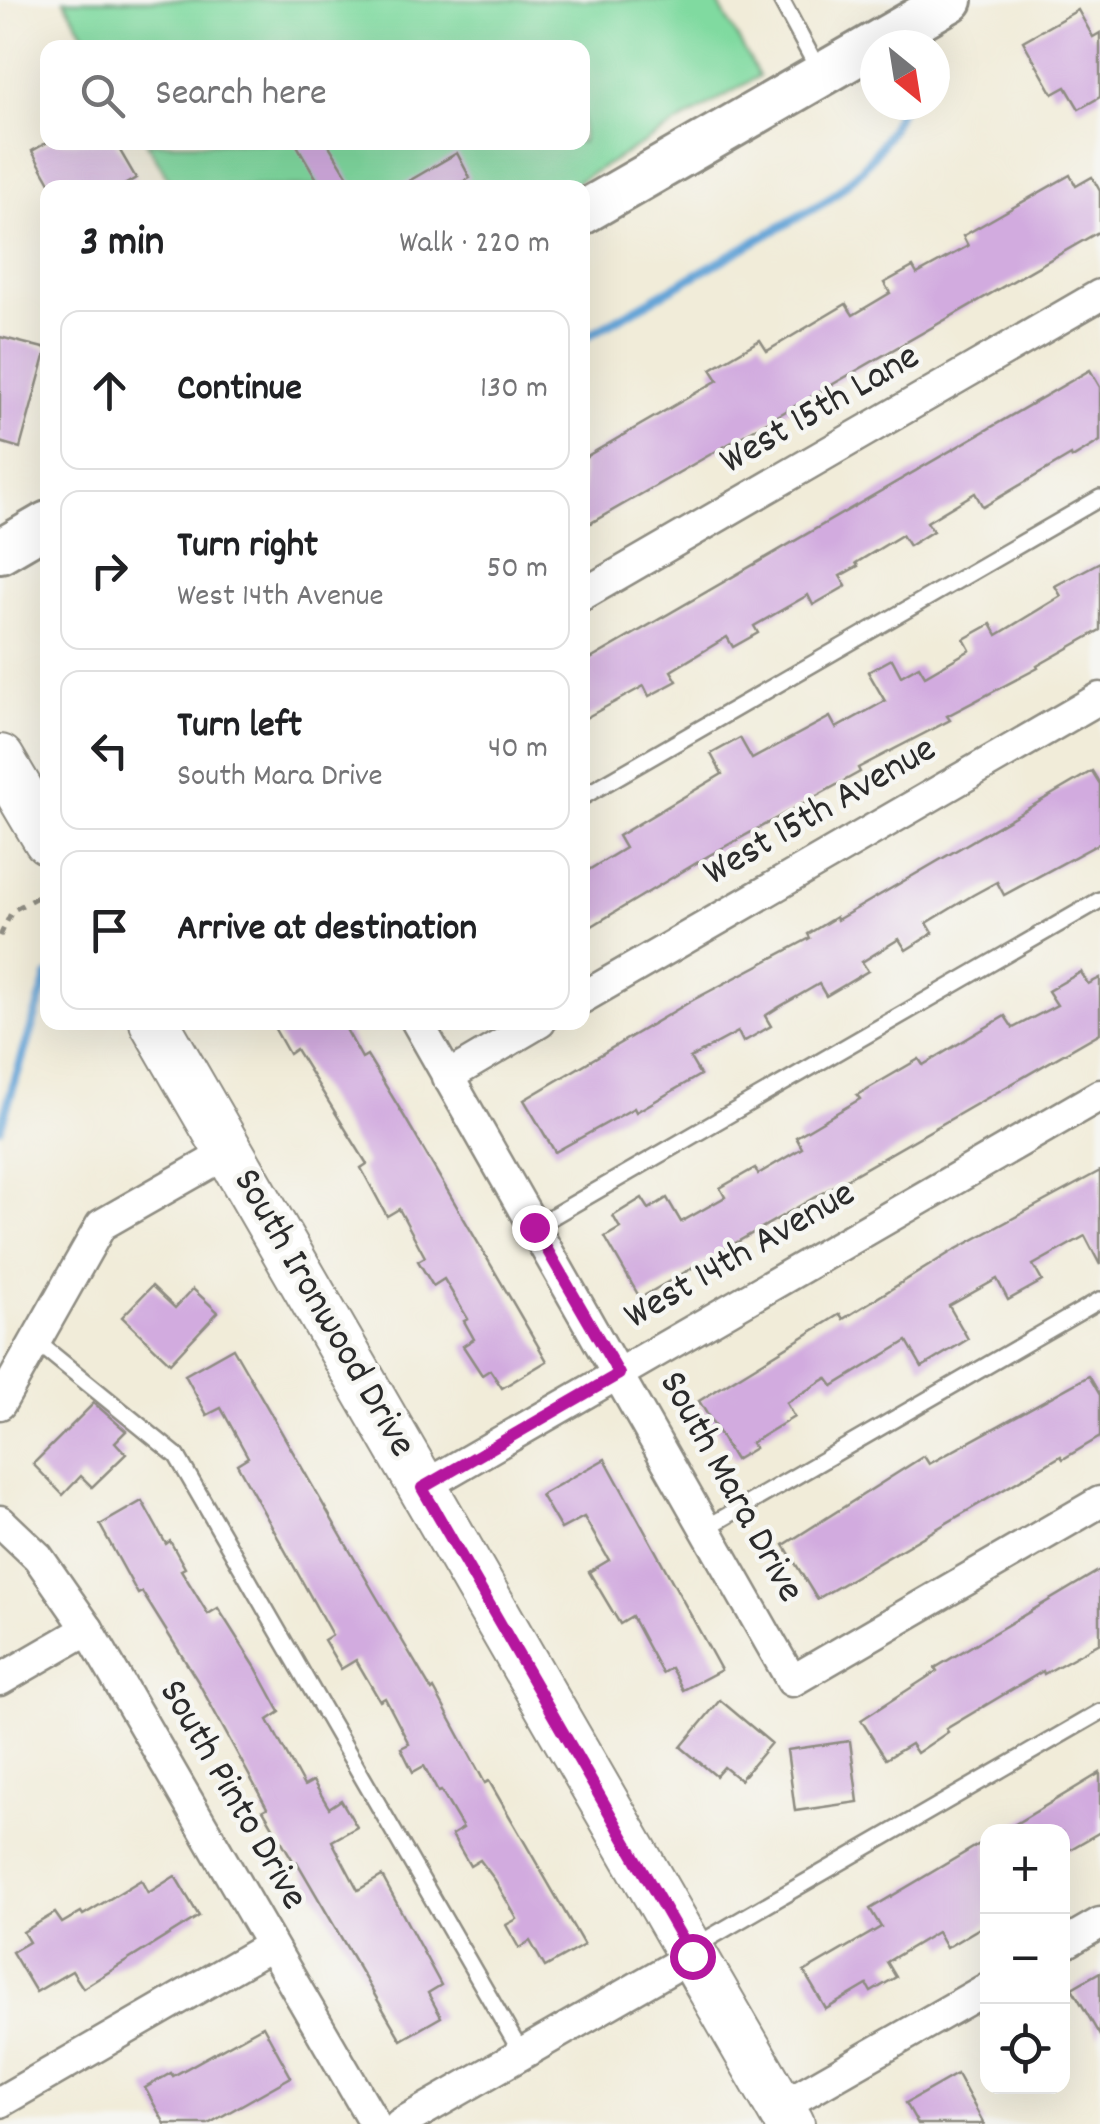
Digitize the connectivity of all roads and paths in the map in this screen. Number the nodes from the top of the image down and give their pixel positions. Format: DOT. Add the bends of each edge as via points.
graph roads {
  1 [pos="781,0"];
  2 [pos="951,0"];
  3 [pos="821,75"];
  4 [pos="590,209"];
  5 [pos="1100,295"];
  6 [pos="1100,498"];
  7 [pos="40,528"];
  8 [pos="0,551"];
  9 [pos="590,590"];
  10 [pos="1100,698"];
  11 [pos="0,759"];
  12 [pos="590,792"];
  13 [pos="40,826"];
  14 [pos="40,895"];
  15 [pos="1100,900"];
  16 [pos="0,936"];
  17 [pos="590,993"];
  18 [pos="159,1030"];
  19 [pos="421,1030"];
  20 [pos="526,1030"];
  21 [pos="447,1076"];
  22 [pos="1100,1095"];
  23 [pos="229,1152"];
  24 [pos="534,1227"];
  25 [pos="1100,1300"];
  26 [pos="37,1342"];
  27 [pos="619,1374"];
  28 [pos="0,1404"];
  29 [pos="422,1488"];
  30 [pos="1100,1502"];
  31 [pos="0,1521"];
  32 [pos="706,1528"];
  33 [pos="88,1629"];
  34 [pos="0,1680"];
  35 [pos="1100,1712"];
  36 [pos="1100,1923"];
  37 [pos="1070,1940"];
  38 [pos="270,1946"];
  39 [pos="690,1953"];
  40 [pos="980,1993"];
  41 [pos="522,2054"];
  42 [pos="0,2102"];
  43 [pos="785,2116"];
  44 [pos="375,2124"];
  45 [pos="400,2124"];
  1 -- 3 [label="lane"];
  2 -- 3 [label="street"];
  3 -- 4 [label="street"];
  5 -- 9 [label="street, West 15th Lane"];
  6 -- 12 [label="lane"];
  7 -- 8 [label="street"];
  10 -- 17 [label="street, West 15th Avenue"];
  11 -- 13 [label="main road"];
  14 -- 16 [label="path" via="12,911"];
  15 -- 24 [label="lane"];
  18 -- 23 [label="main road, South Ironwood Drive"];
  19 -- 21 [label="street, South Mara Drive"];
  20 -- 21 [label="street"];
  21 -- 24 [label="street, South Mara Drive"];
  22 -- 27 [label="street, West 14th Avenue"];
  23 -- 26 [label="street" via="101,1226"];
  23 -- 29 [label="main road, South Ironwood Drive"];
  24 -- 27 [label="street, South Mara Drive"];
  25 -- 32 [label="lane"];
  26 -- 28 [label="street"];
  26 -- 41 [label="lane" via="176,1456"];
  27 -- 29 [label="street, West 14th Avenue"];
  27 -- 32 [label="street, South Mara Drive"];
  29 -- 39 [label="main road, South Ironwood Drive"];
  30 -- 32 [label="street, South Mara Drive" via="792,1681"];
  31 -- 33 [label="street, South Pinto Drive" via="38,1558"];
  33 -- 34 [label="street"];
  33 -- 38 [label="street, South Pinto Drive"];
  35 -- 39 [label="lane"];
  36 -- 37 [label="street"];
  38 -- 42 [label="street"];
  38 -- 44 [label="street, South Pinto Drive"];
  39 -- 41 [label="street"];
  39 -- 43 [label="main road, South Ironwood Drive"];
  40 -- 43 [label="street"];
  41 -- 45 [label="street"];
}
